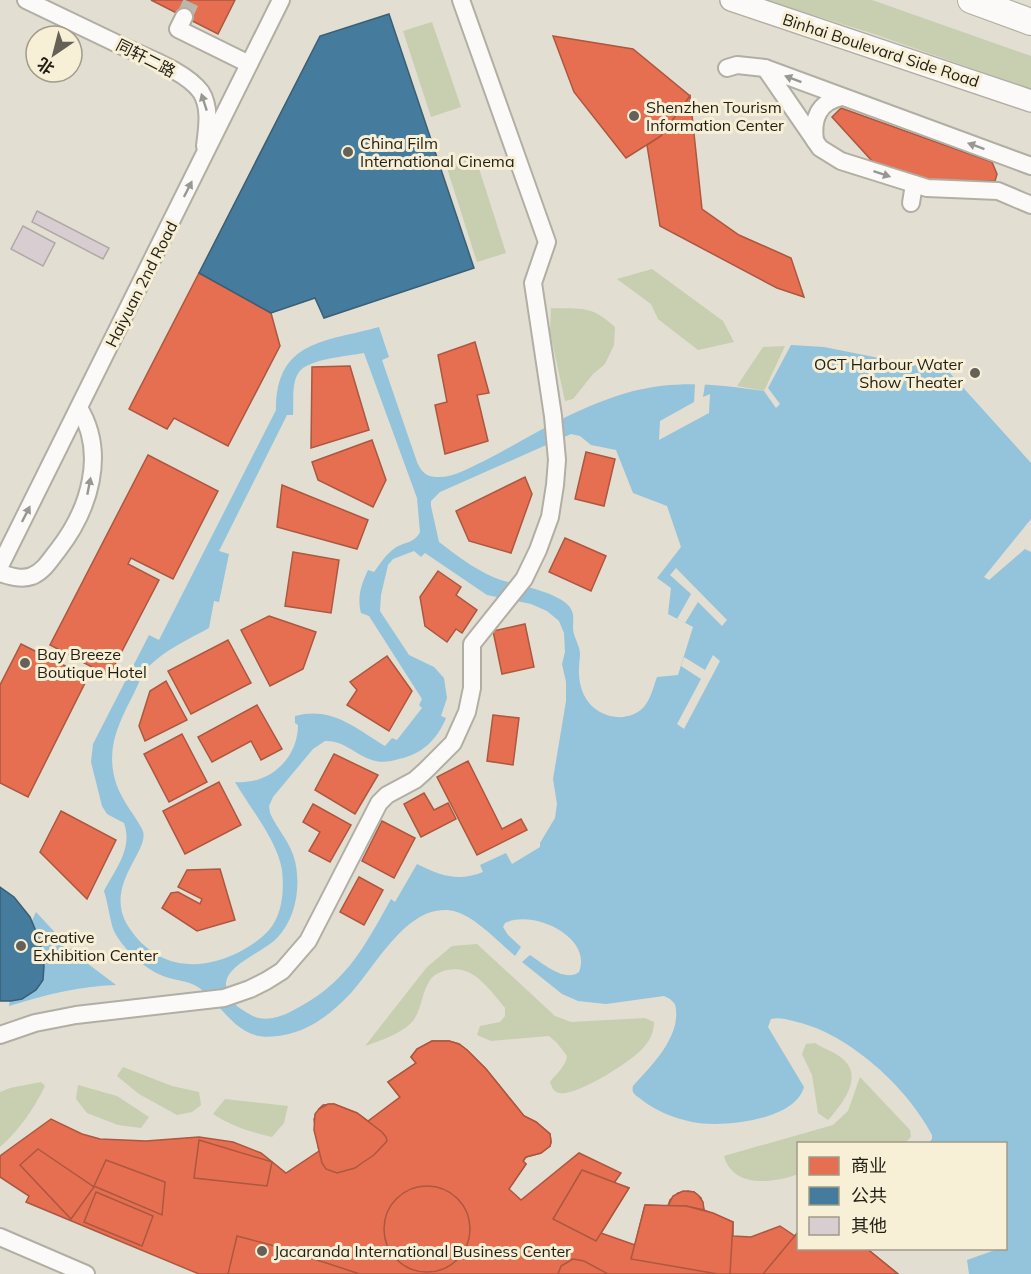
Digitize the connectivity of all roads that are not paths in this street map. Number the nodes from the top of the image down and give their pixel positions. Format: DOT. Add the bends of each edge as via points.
graph roads {
  1 [pos="26,0"];
  2 [pos="281,0"];
  3 [pos="461,0"];
  4 [pos="731,0"];
  5 [pos="971,0"];
  6 [pos="184,17"];
  7 [pos="1031,22"];
  8 [pos="249,64"];
  9 [pos="727,68"];
  10 [pos="765,68"];
  11 [pos="842,97"];
  12 [pos="1031,101"];
  13 [pos="815,141"];
  14 [pos="203,159"];
  15 [pos="1031,166"];
  16 [pos="914,184"];
  17 [pos="911,203"];
  18 [pos="1031,205"];
  19 [pos="79,408"];
  20 [pos="0,566"];
  21 [pos="0,573"];
  22 [pos="0,1035"];
  23 [pos="0,1237"];
  24 [pos="86,1274"];
  14 -- 1 [label="street, 同轩二路, one-way" via="205,101 190,81"];
  2 -- 8 [label="street, Haiyuan 2nd Road"];
  3 -- 22 [label="street" via="547,242 533,283 557,460 550,517 538,550 524,579 472,644 472,688 467,712 453,743 415,780 379,803 308,941 282,970 250,990 224,998 76,1015"];
  4 -- 12 [label="main road, Binhai Boulevard Side Road"];
  5 -- 7 [label="highway"];
  6 -- 8 [label="street" via="178,29"];
  8 -- 14 [label="street, Haiyuan 2nd Road"];
  9 -- 10 [label="street"];
  11 -- 10 [label="street, one-way"];
  10 -- 13 [label="street"];
  11 -- 13 [label="street" via="832,99 819,111"];
  15 -- 11 [label="street, one-way"];
  13 -- 16 [label="street, one-way" via="841,161"];
  19 -- 14 [label="street, Haiyuan 2nd Road, one-way"];
  16 -- 17 [label="street"];
  16 -- 18 [label="street" via="998,191"];
  20 -- 19 [label="street, Haiyuan 2nd Road, one-way"];
  21 -- 19 [label="street, one-way" via="24,578 44,568 67,539 85,506 94,461 93,438"];
  23 -- 24 [label="street"];
}
